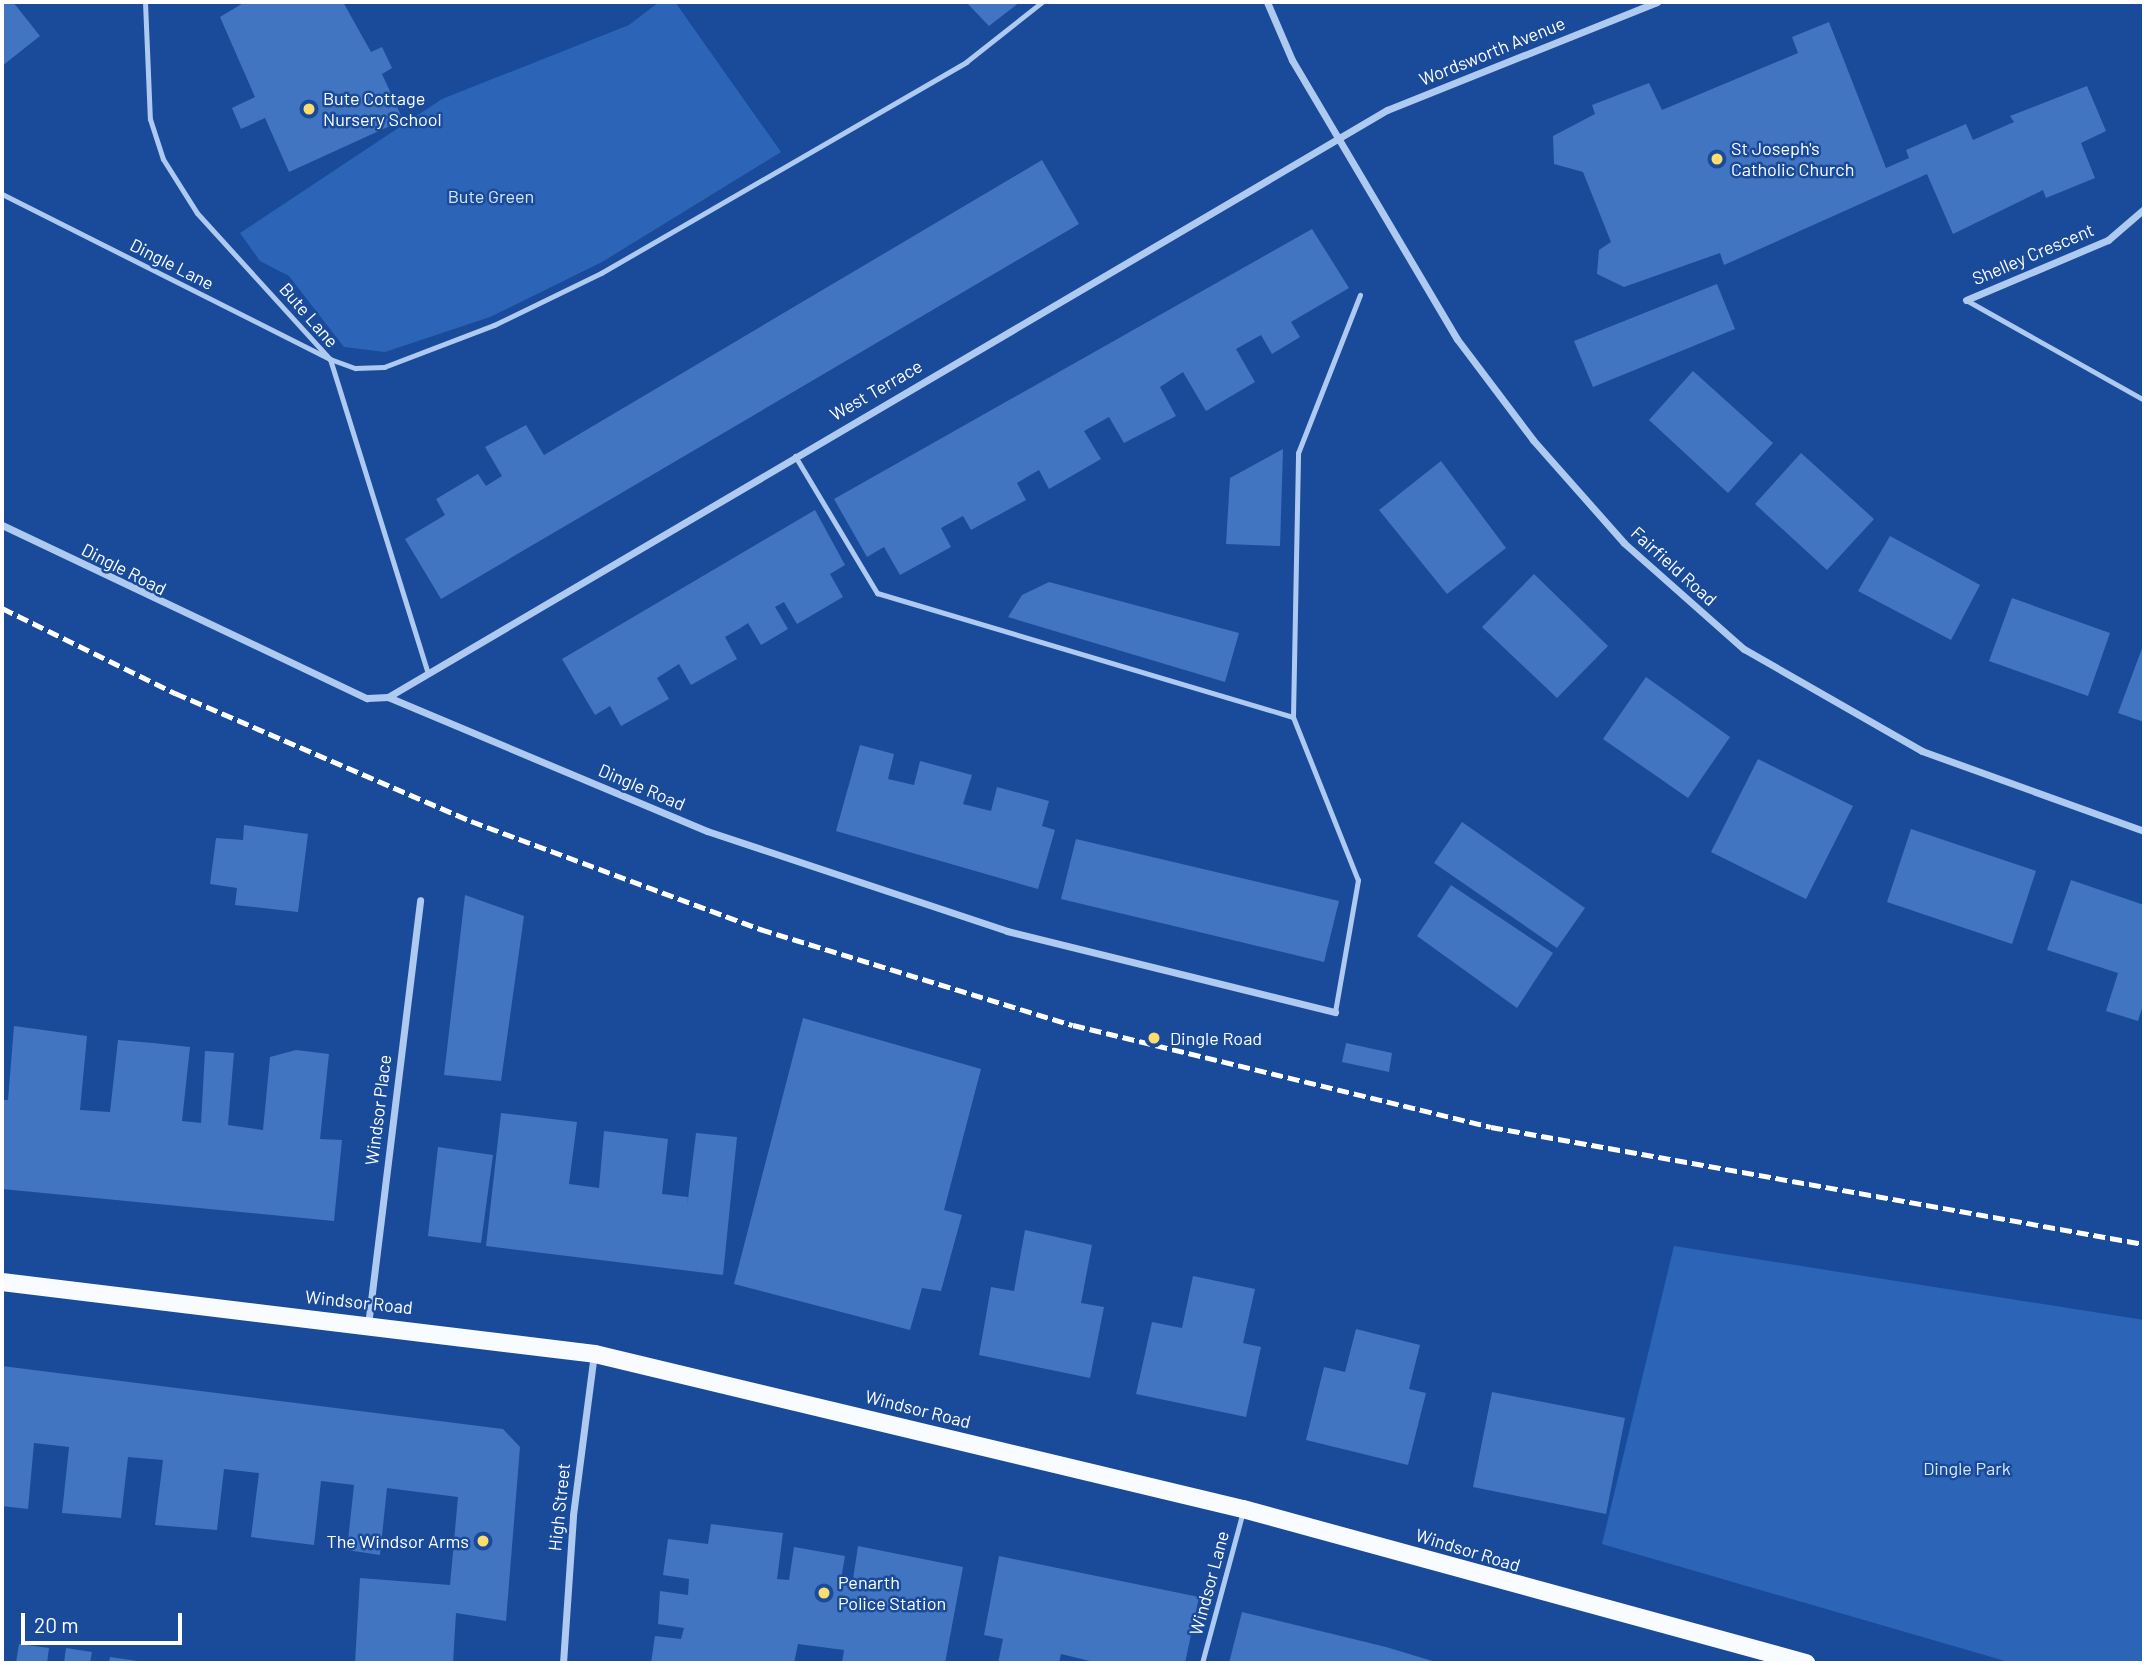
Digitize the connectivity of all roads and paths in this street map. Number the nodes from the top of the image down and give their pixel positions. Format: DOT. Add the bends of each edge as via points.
graph roads {
  1 [pos="145,2"];
  2 [pos="1042,2"];
  3 [pos="1267,2"];
  4 [pos="1657,2"];
  5 [pos="1340,136"];
  6 [pos="2,194"];
  7 [pos="2144,209"];
  8 [pos="1360,295"];
  9 [pos="1966,300"];
  10 [pos="330,359"];
  11 [pos="2144,400"];
  12 [pos="795,456"];
  13 [pos="2,525"];
  14 [pos="427,671"];
  15 [pos="388,696"];
  16 [pos="1293,717"];
  17 [pos="2144,831"];
  18 [pos="420,900"];
  19 [pos="1335,1012"];
  20 [pos="2,1282"];
  21 [pos="368,1325"];
  22 [pos="594,1354"];
  23 [pos="1243,1509"];
  24 [pos="563,1663"];
  25 [pos="1202,1663"];
  26 [pos="1807,1663"];
  1 -- 10 [label="lane, Bute Lane" via="149,108 163,159 197,213"];
  2 -- 10 [label="lane, Dingle Lane" via="966,62 601,273 405,360 355,368"];
  3 -- 5 [label="street, Fairfield Road" via="1292,60"];
  4 -- 5 [label="street, Wordsworth Avenue" via="1387,110"];
  5 -- 12 [label="street, West Terrace"];
  5 -- 17 [label="street, Fairfield Road" via="1457,340 1624,543 1702,613 1744,649 1922,751"];
  6 -- 10 [label="lane, Dingle Lane"];
  7 -- 9 [label="street, Shelley Crescent" via="2108,240"];
  8 -- 16 [label="lane" via="1298,453"];
  9 -- 11 [label="lane"];
  10 -- 14 [label="lane, Bute Lane"];
  12 -- 14 [label="street, West Terrace"];
  12 -- 16 [label="lane" via="877,593"];
  13 -- 15 [label="street, Dingle Road" via="367,698"];
  14 -- 15 [label="street"];
  15 -- 19 [label="street, Dingle Road" via="707,831 1007,931"];
  16 -- 19 [label="lane" via="1358,880"];
  18 -- 21 [label="street, Windsor Place"];
  20 -- 21 [label="main road, Windsor Road"];
  21 -- 22 [label="main road, Windsor Road"];
  22 -- 23 [label="main road, Windsor Road"];
  22 -- 24 [label="street, High Street" via="573,1515"];
  23 -- 25 [label="lane, Windsor Lane"];
  23 -- 26 [label="main road, Windsor Road"];
}
